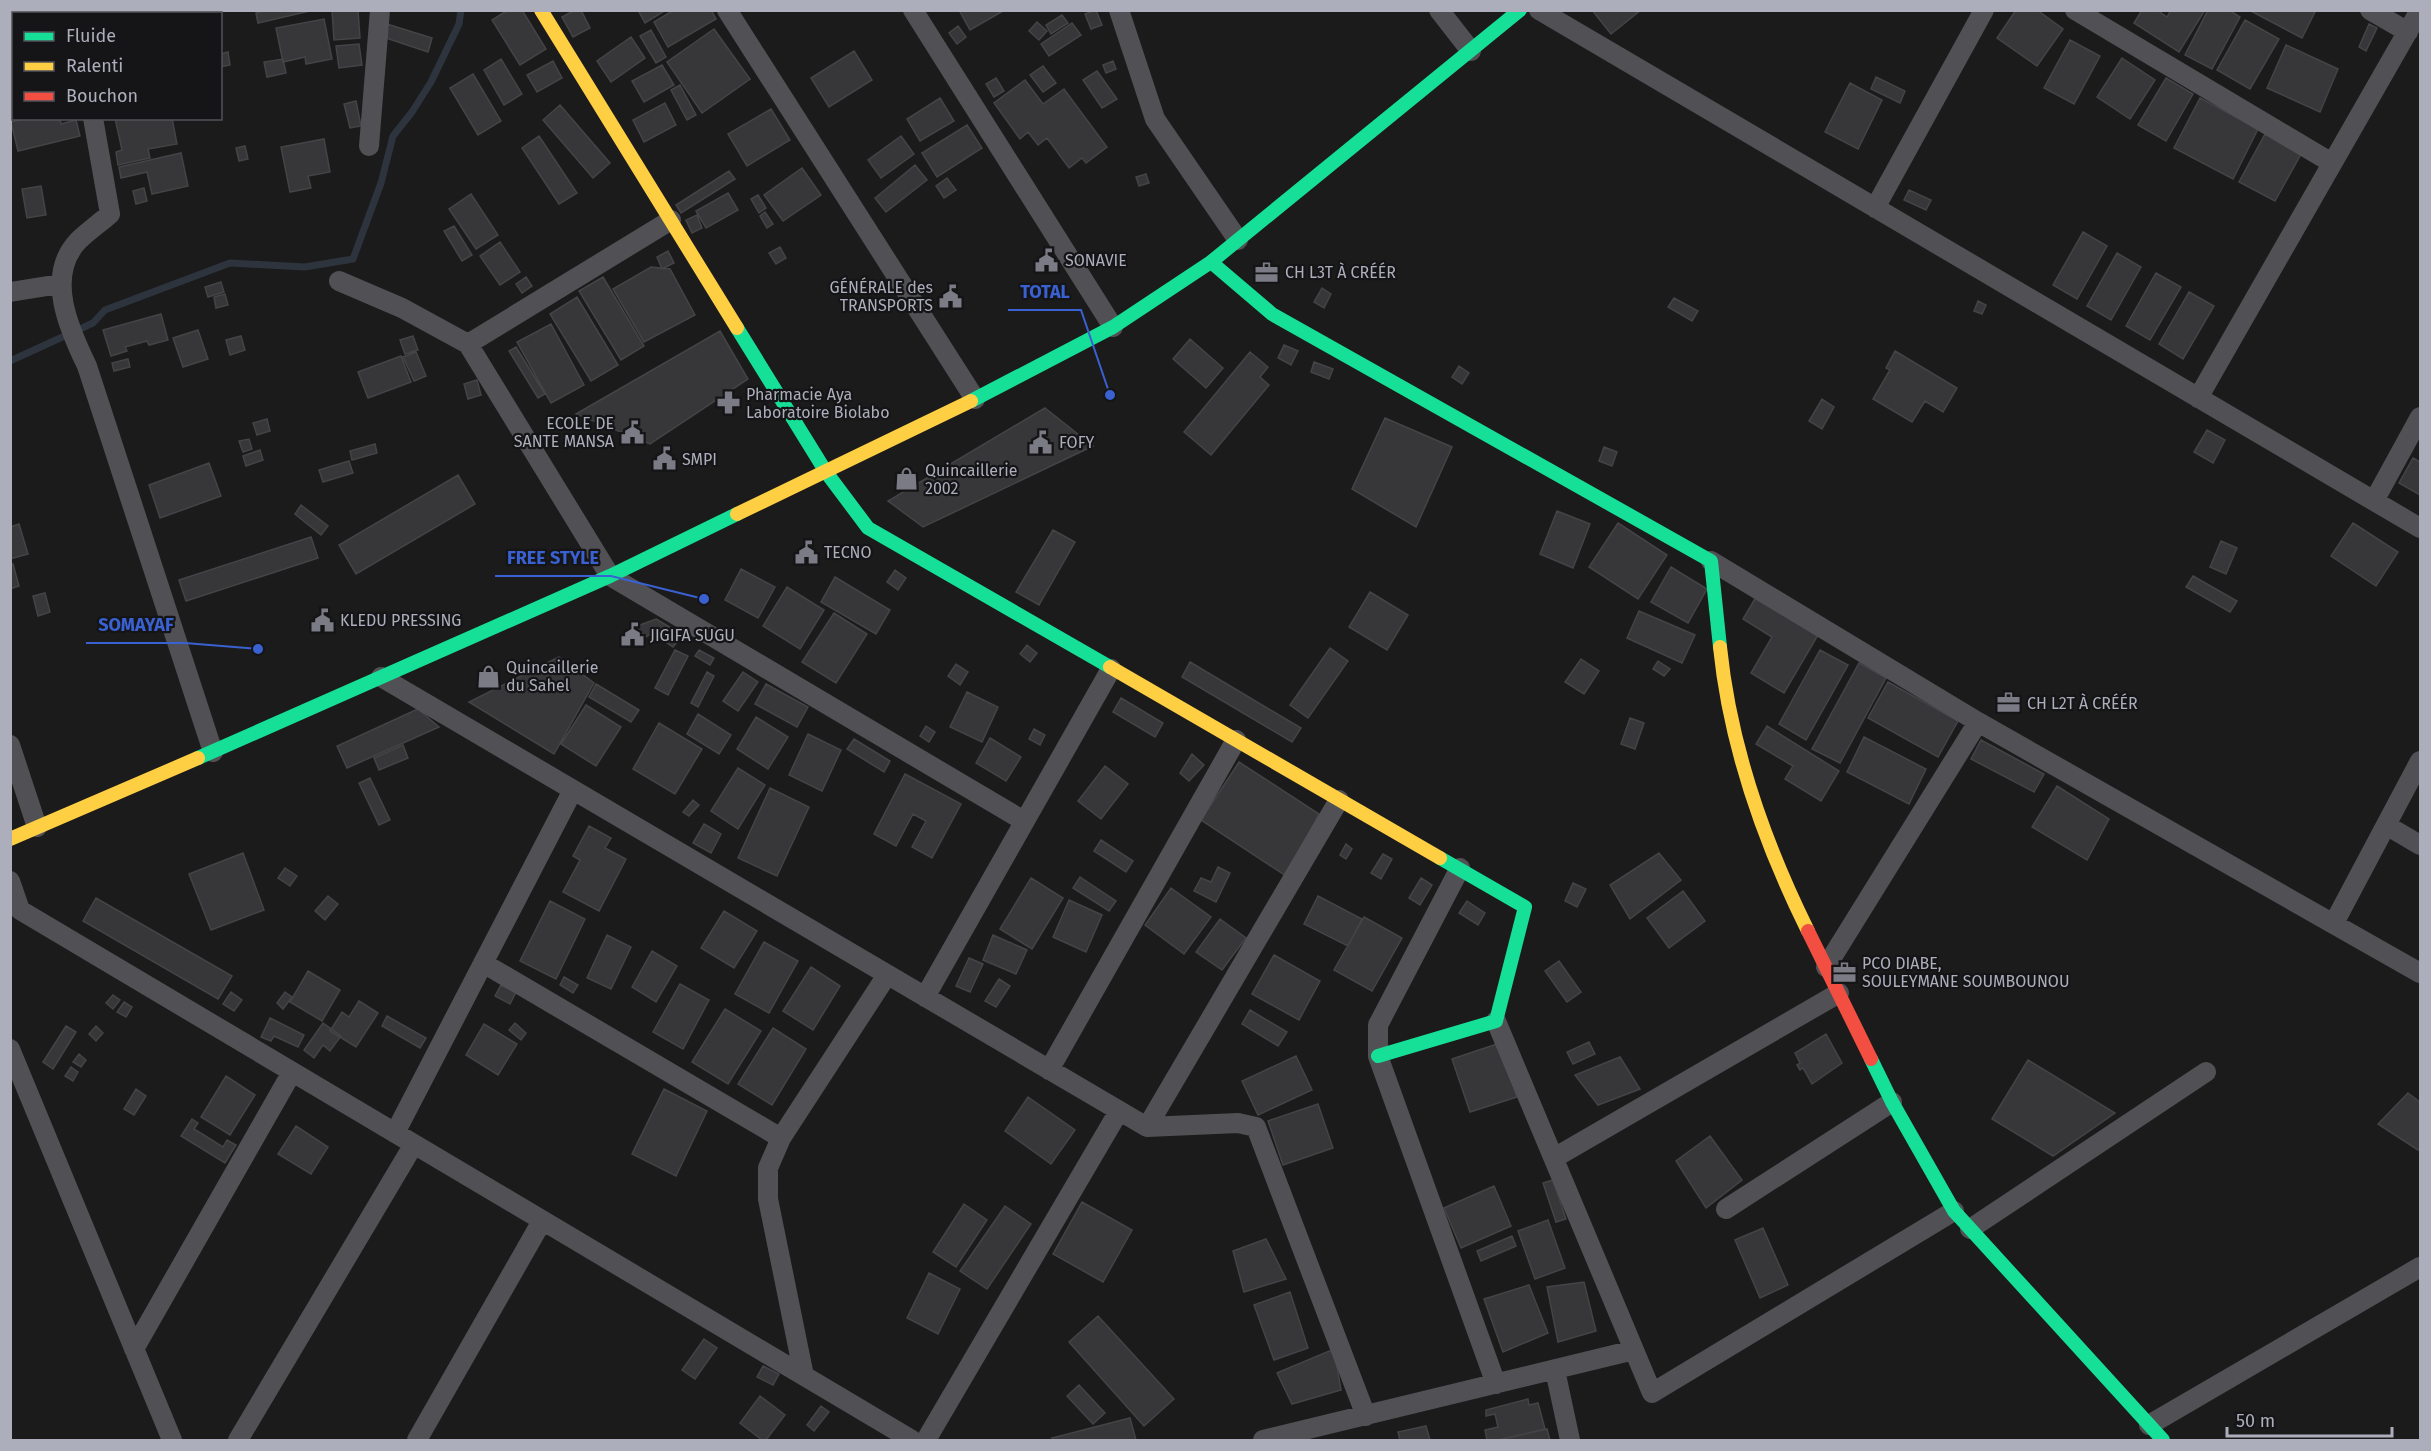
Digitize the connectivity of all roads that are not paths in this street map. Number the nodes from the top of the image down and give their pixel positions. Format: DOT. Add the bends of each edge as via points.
graph roads {
  1 [pos="380,10"];
  2 [pos="541,10"];
  3 [pos="727,10"];
  4 [pos="913,10"];
  5 [pos="1119,10"];
  6 [pos="1439,10"];
  7 [pos="1520,10"];
  8 [pos="1539,10"];
  9 [pos="1984,10"];
  10 [pos="2074,10"];
  11 [pos="2370,10"];
  12 [pos="2420,10"];
  13 [pos="2408,32"];
  14 [pos="1471,51"];
  15 [pos="93,120"];
  16 [pos="369,146"];
  17 [pos="2332,163"];
  18 [pos="1875,208"];
  19 [pos="671,220"];
  20 [pos="1238,240"];
  21 [pos="1211,262"];
  22 [pos="339,281"];
  23 [pos="60,284"];
  24 [pos="10,292"];
  25 [pos="1113,327"];
  26 [pos="468,344"];
  27 [pos="2198,398"];
  28 [pos="975,399"];
  29 [pos="2421,417"];
  30 [pos="826,472"];
  31 [pos="2374,501"];
  32 [pos="2421,528"];
  33 [pos="1711,561"];
  34 [pos="610,576"];
  35 [pos="1111,669"];
  36 [pos="381,677"];
  37 [pos="1978,722"];
  38 [pos="1236,740"];
  39 [pos="10,745"];
  40 [pos="213,752"];
  41 [pos="2421,760"];
  42 [pos="573,790"];
  43 [pos="1339,800"];
  44 [pos="1024,821"];
  45 [pos="2386,825"];
  46 [pos="37,827"];
  47 [pos="10,839"];
  48 [pos="2421,845"];
  49 [pos="1460,868"];
  50 [pos="10,881"];
  51 [pos="2334,923"];
  52 [pos="483,963"];
  53 [pos="1826,967"];
  54 [pos="2421,973"];
  55 [pos="887,975"];
  56 [pos="1839,993"];
  57 [pos="925,997"];
  58 [pos="1496,1021"];
  59 [pos="10,1049"];
  60 [pos="1378,1056"];
  61 [pos="1049,1070"];
  62 [pos="292,1072"];
  63 [pos="2206,1072"];
  64 [pos="1892,1102"];
  65 [pos="1119,1111"];
  66 [pos="1147,1127"];
  67 [pos="395,1133"];
  68 [pos="781,1138"];
  69 [pos="414,1144"];
  70 [pos="1554,1158"];
  71 [pos="1726,1209"];
  72 [pos="1954,1211"];
  73 [pos="542,1221"];
  74 [pos="1970,1229"];
  75 [pos="2421,1267"];
  76 [pos="134,1349"];
  77 [pos="1634,1350"];
  78 [pos="1555,1370"];
  79 [pos="804,1376"];
  80 [pos="1496,1384"];
  81 [pos="1366,1416"];
  82 [pos="2149,1425"];
  83 [pos="172,1440"];
  84 [pos="238,1440"];
  85 [pos="417,1440"];
  86 [pos="912,1440"];
  87 [pos="926,1440"];
  88 [pos="1263,1440"];
  89 [pos="1570,1440"];
  90 [pos="2163,1440"];
  1 -- 16 [label="street"];
  2 -- 19 [label="street"];
  3 -- 28 [label="street"];
  4 -- 25 [label="street"];
  5 -- 20 [label="street" via="1155,119"];
  6 -- 14 [label="street"];
  7 -- 14 [label="street"];
  8 -- 18 [label="street"];
  9 -- 18 [label="street"];
  10 -- 17 [label="street"];
  11 -- 13 [label="street"];
  12 -- 13 [label="street"];
  13 -- 17 [label="street"];
  14 -- 20 [label="street"];
  15 -- 23 [label="street" via="110,214 77,242 65,263"];
  17 -- 27 [label="street"];
  18 -- 27 [label="street"];
  19 -- 26 [label="street"];
  19 -- 30 [label="street"];
  20 -- 21 [label="street"];
  21 -- 25 [label="street"];
  21 -- 33 [label="street" via="1272,314"];
  22 -- 26 [label="street" via="402,308"];
  23 -- 24 [label="street"];
  23 -- 40 [label="street"];
  25 -- 28 [label="street"];
  26 -- 34 [label="street"];
  27 -- 31 [label="street"];
  28 -- 30 [label="street"];
  29 -- 31 [label="street"];
  30 -- 34 [label="street"];
  30 -- 35 [label="street" via="868,528"];
  31 -- 32 [label="street"];
  33 -- 37 [label="street"];
  33 -- 53 [label="street" via="1724,687 1743,771 1791,896"];
  34 -- 36 [label="street"];
  34 -- 44 [label="street"];
  35 -- 38 [label="street"];
  35 -- 44 [label="street"];
  36 -- 40 [label="street"];
  36 -- 42 [label="street"];
  37 -- 51 [label="street"];
  37 -- 53 [label="street"];
  38 -- 43 [label="street"];
  38 -- 61 [label="street"];
  39 -- 46 [label="street"];
  40 -- 46 [label="street"];
  41 -- 45 [label="street"];
  42 -- 52 [label="street"];
  42 -- 55 [label="street"];
  43 -- 49 [label="street"];
  43 -- 66 [label="street"];
  44 -- 57 [label="street"];
  45 -- 48 [label="street"];
  45 -- 51 [label="street"];
  46 -- 47 [label="street"];
  49 -- 58 [label="street" via="1526,907"];
  49 -- 60 [label="street" via="1378,1024"];
  50 -- 62 [label="street" via="20,910"];
  51 -- 54 [label="street"];
  52 -- 67 [label="street"];
  52 -- 68 [label="street"];
  53 -- 56 [label="street"];
  55 -- 57 [label="street"];
  55 -- 68 [label="street"];
  56 -- 64 [label="street"];
  56 -- 70 [label="street"];
  57 -- 61 [label="street"];
  58 -- 60 [label="street"];
  58 -- 70 [label="street"];
  59 -- 76 [label="street"];
  60 -- 80 [label="street"];
  61 -- 65 [label="street"];
  62 -- 67 [label="street"];
  62 -- 76 [label="street"];
  63 -- 74 [label="street"];
  64 -- 71 [label="street"];
  64 -- 72 [label="street"];
  65 -- 66 [label="street"];
  65 -- 87 [label="street"];
  66 -- 81 [label="street" via="1238,1123 1256,1127"];
  67 -- 69 [label="street"];
  68 -- 79 [label="street" via="768,1168 768,1199"];
  69 -- 73 [label="street"];
  69 -- 84 [label="street"];
  70 -- 77 [label="street"];
  72 -- 74 [label="street"];
  72 -- 77 [label="street" via="1652,1393"];
  73 -- 79 [label="street"];
  73 -- 85 [label="street"];
  74 -- 82 [label="street"];
  75 -- 82 [label="street"];
  76 -- 83 [label="street"];
  77 -- 78 [label="street"];
  78 -- 80 [label="street"];
  78 -- 89 [label="street"];
  79 -- 86 [label="street"];
  80 -- 81 [label="street"];
  81 -- 88 [label="street"];
  82 -- 90 [label="street"];
}
